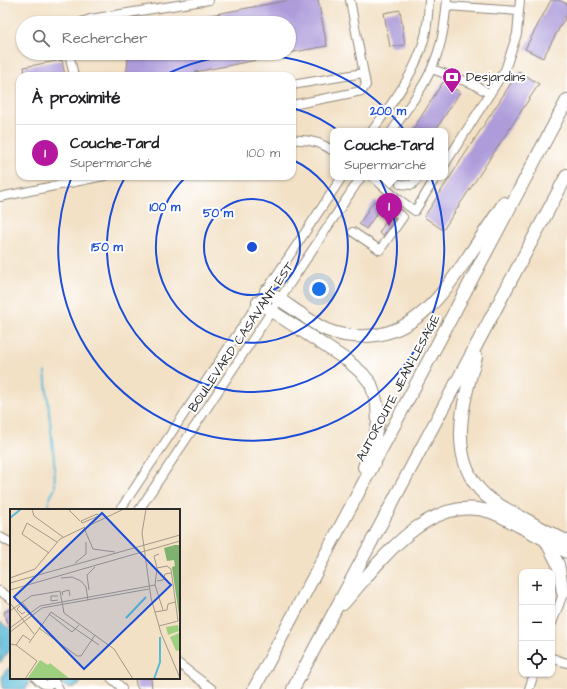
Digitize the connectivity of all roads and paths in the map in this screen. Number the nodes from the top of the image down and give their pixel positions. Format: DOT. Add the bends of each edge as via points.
graph roads {
  1 [pos="209,0"];
  2 [pos="350,0"];
  3 [pos="429,0"];
  4 [pos="520,0"];
  5 [pos="447,3"];
  6 [pos="519,11"];
  7 [pos="109,16"];
  8 [pos="71,60"];
  9 [pos="432,69"];
  10 [pos="73,72"];
  11 [pos="364,73"];
  12 [pos="296,84"];
  13 [pos="490,94"];
  14 [pos="567,100"];
  15 [pos="296,104"];
  16 [pos="374,128"];
  17 [pos="394,128"];
  18 [pos="296,140"];
  19 [pos="330,149"];
  20 [pos="540,150"];
  21 [pos="448,159"];
  22 [pos="567,175"];
  23 [pos="83,180"];
  24 [pos="340,180"];
  25 [pos="359,180"];
  26 [pos="376,180"];
  27 [pos="416,180"];
  28 [pos="434,180"];
  29 [pos="400,184"];
  30 [pos="0,197"];
  31 [pos="386,206"];
  32 [pos="353,232"];
  33 [pos="266,291"];
  34 [pos="280,300"];
  35 [pos="258,302"];
  36 [pos="273,311"];
  37 [pos="483,333"];
  38 [pos="350,507"];
  39 [pos="121,509"];
  40 [pos="141,509"];
  41 [pos="0,537"];
  42 [pos="546,541"];
  43 [pos="567,541"];
  44 [pos="10,542"];
  45 [pos="567,552"];
  46 [pos="565,588"];
  47 [pos="0,591"];
  48 [pos="10,599"];
  49 [pos="555,616"];
  50 [pos="330,620"];
  51 [pos="555,659"];
  52 [pos="567,663"];
  53 [pos="180,665"];
  54 [pos="533,677"];
  55 [pos="37,679"];
  56 [pos="112,679"];
  57 [pos="55,684"];
  58 [pos="122,689"];
  59 [pos="212,689"];
  60 [pos="254,689"];
  61 [pos="292,689"];
  62 [pos="529,689"];
  1 -- 7 [label="street"];
  2 -- 11 [label="street"];
  3 -- 16 [label="street" via="426,34 418,58"];
  4 -- 6 [label="street"];
  5 -- 6 [label="street"];
  5 -- 9 [label="street" via="441,42"];
  6 -- 13 [label="street" via="517,34 505,70"];
  8 -- 10 [label="street"];
  9 -- 13 [label="street" via="473,84"];
  9 -- 17 [label="street"];
  11 -- 12 [label="street"];
  11 -- 15 [label="street" via="366,85 362,91"];
  13 -- 21 [label="street"];
  14 -- 20 [label="highway, AUTOROUTE JEAN-LESAGE"];
  18 -- 19 [label="street" via="312,141"];
  20 -- 34 [label="highway" via="446,288 431,306 410,323 379,335 344,335 320,327"];
  20 -- 38 [label="highway, AUTOROUTE JEAN-LESAGE"];
  22 -- 37 [label="highway"];
  23 -- 30 [label="street"];
  24 -- 33 [label="street, BOULEVARD CASAVANT EST"];
  25 -- 34 [label="street, BOULEVARD CASAVANT EST"];
  26 -- 28 [label="street" via="415,211"];
  27 -- 29 [label="street" via="412,185"];
  31 -- 32 [label="street" via="402,217 380,250"];
  33 -- 34 [label="highway"];
  33 -- 35 [label="street, BOULEVARD CASAVANT EST"];
  34 -- 36 [label="street, BOULEVARD CASAVANT EST"];
  35 -- 36 [label="highway"];
  35 -- 39 [label="street, BOULEVARD CASAVANT EST"];
  36 -- 38 [label="highway" via="354,365 374,390 378,410 377,429"];
  36 -- 40 [label="street, BOULEVARD CASAVANT EST"];
  37 -- 43 [label="highway" via="467,387 462,415 461,442 466,466 477,487 494,502"];
  37 -- 50 [label="highway"];
  38 -- 60 [label="highway, AUTOROUTE JEAN-LESAGE"];
  41 -- 44 [label="street"];
  42 -- 45 [label="highway"];
  42 -- 46 [label="highway" via="558,564"];
  42 -- 50 [label="highway" via="489,512 457,509 442,513 417,528 392,550"];
  46 -- 49 [label="street"];
  47 -- 48 [label="street"];
  50 -- 61 [label="highway"];
  51 -- 52 [label="street"];
  53 -- 59 [label="street"];
  54 -- 62 [label="street"];
  55 -- 57 [label="street" via="45,685"];
  56 -- 58 [label="street"];
}
